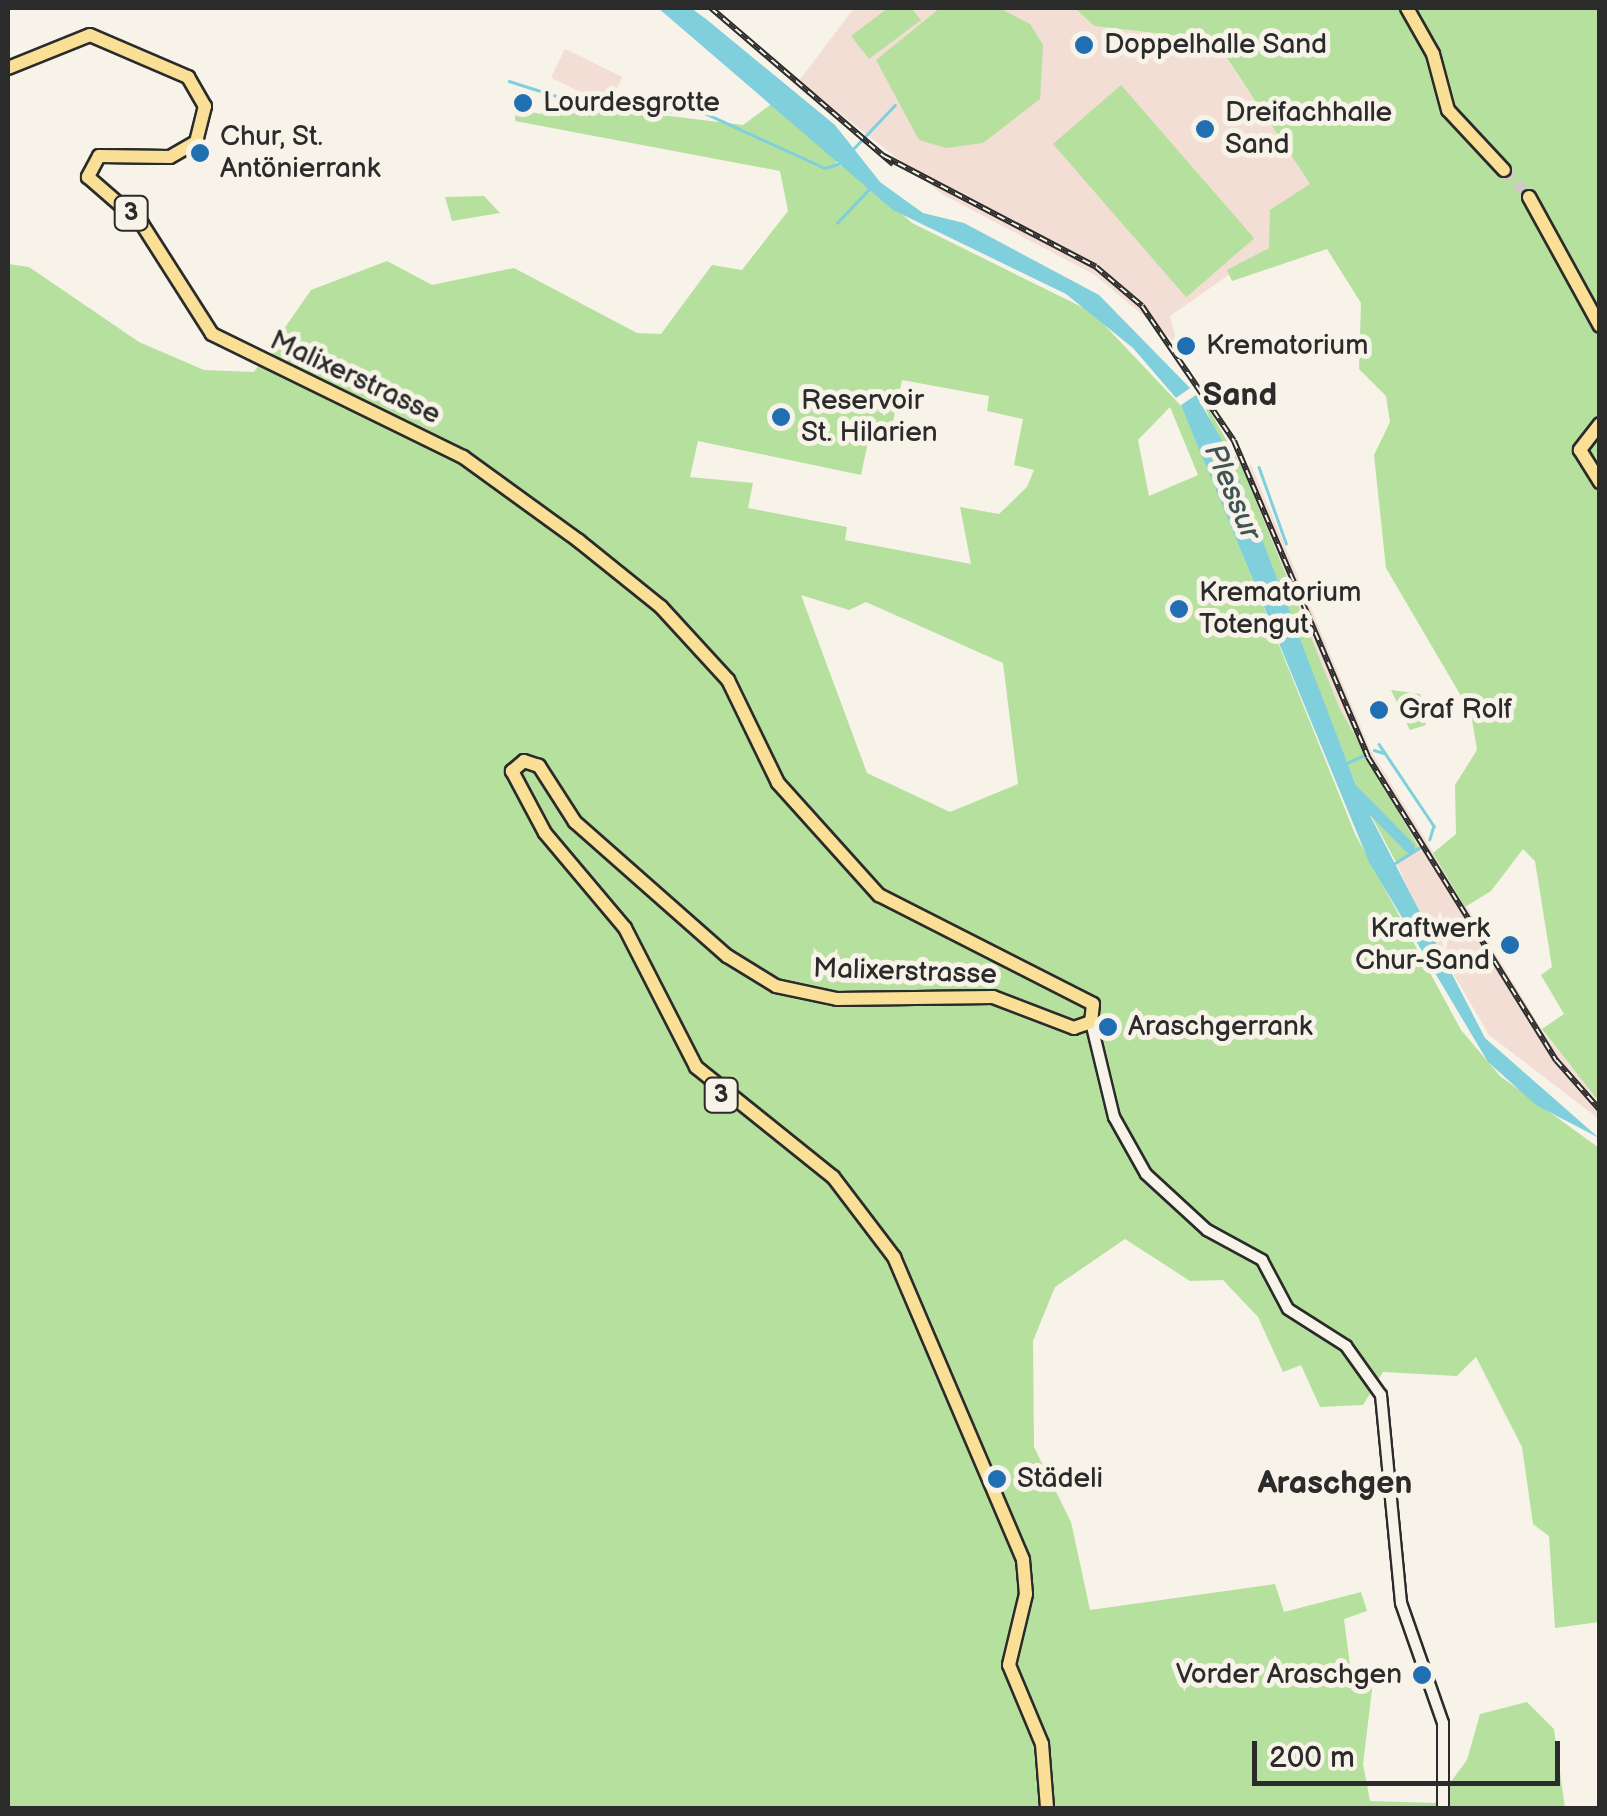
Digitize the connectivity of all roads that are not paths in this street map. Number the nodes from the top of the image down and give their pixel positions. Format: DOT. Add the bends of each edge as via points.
graph roads {
  1 [pos="1407,8"];
  2 [pos="8,68"];
  3 [pos="1504,170"];
  4 [pos="1528,197"];
  5 [pos="1600,326"];
  6 [pos="1600,424"];
  7 [pos="1600,482"];
  8 [pos="1091,1022"];
  9 [pos="1046,1808"];
  10 [pos="1443,1808"];
  1 -- 3 [label="main road" via="1434,54 1448,110"];
  2 -- 8 [label="main road, Malixerstrasse / 3" via="86,34 188,77 205,106 196,142 170,157 98,156 88,177 146,229 207,328 248,357 463,457 634,583 734,688 778,783 879,895 1085,996"];
  4 -- 5 [label="main road"];
  6 -- 7 [label="main road" via="1580,450"];
  8 -- 9 [label="main road, Malixerstrasse / 3" via="1074,1028 982,996 837,999 776,986 727,956 575,822 539,766 524,761 512,772 538,823 625,928 696,1067 823,1168 894,1257 1022,1560 1026,1594 1010,1665 1042,1744"];
  8 -- 10 [label="street" via="1107,1098 1140,1167 1196,1222 1262,1260 1288,1309 1346,1346 1381,1395 1401,1603 1442,1714"];
}
